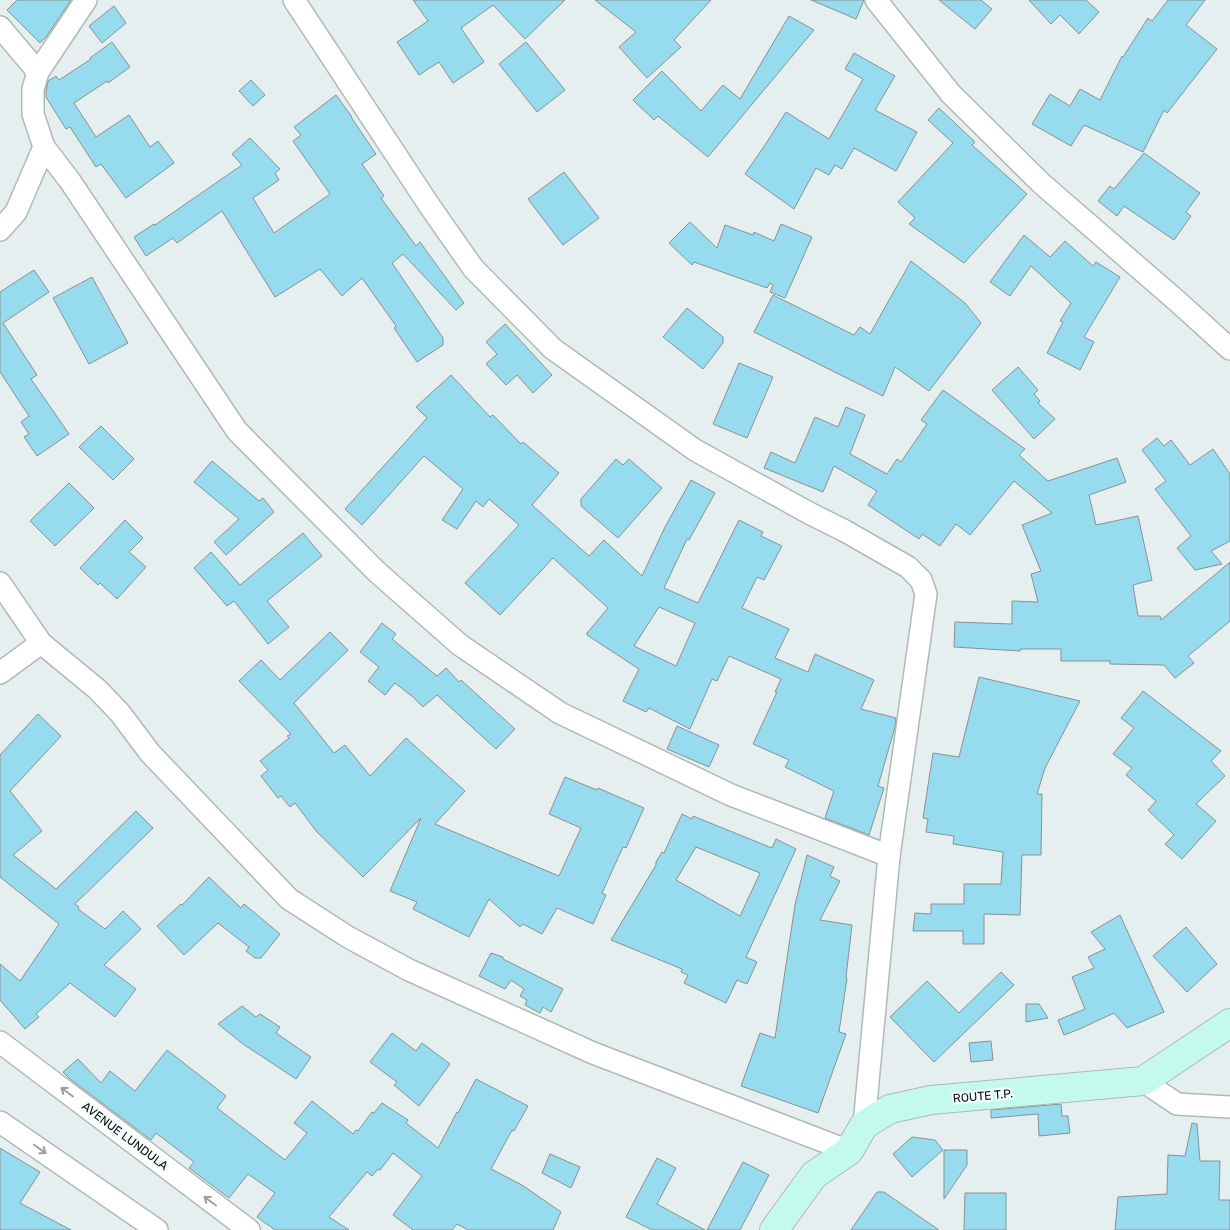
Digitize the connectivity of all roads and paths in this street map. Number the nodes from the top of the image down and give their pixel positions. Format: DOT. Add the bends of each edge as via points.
graph roads {
  1 [pos="86,0"];
  2 [pos="294,0"];
  3 [pos="876,0"];
  4 [pos="0,27"];
  5 [pos="38,72"];
  6 [pos="44,147"];
  7 [pos="0,230"];
  8 [pos="1230,349"];
  9 [pos="0,583"];
  10 [pos="41,643"];
  11 [pos="0,673"];
  12 [pos="889,856"];
  13 [pos="1230,1023"];
  14 [pos="0,1042"];
  15 [pos="1143,1081"];
  16 [pos="1230,1107"];
  17 [pos="0,1122"];
  18 [pos="864,1125"];
  19 [pos="849,1151"];
  20 [pos="157,1230"];
  21 [pos="249,1230"];
  22 [pos="774,1230"];
  1 -- 5 [label="street"];
  2 -- 12 [label="street" via="473,268 553,349 695,450 908,567 921,580 926,594"];
  3 -- 8 [label="street" via="951,94 1028,171"];
  4 -- 5 [label="street"];
  5 -- 6 [label="street" via="33,89 33,114"];
  6 -- 7 [label="street" via="16,212"];
  6 -- 12 [label="street" via="237,430 378,572 460,645 560,713 731,795"];
  9 -- 10 [label="street"];
  10 -- 11 [label="street"];
  10 -- 19 [label="street" via="103,695 150,753 289,899 348,937 409,970 593,1053"];
  12 -- 18 [label="street"];
  13 -- 15 [label="street, ROUTE T.P."];
  21 -- 14 [label="street, AVENUE LUNDULA, one-way"];
  15 -- 16 [label="street" via="1177,1104"];
  15 -- 18 [label="street, ROUTE T.P." via="931,1100 890,1109"];
  17 -- 20 [label="street, one-way"];
  18 -- 19 [label="street, ROUTE T.P."];
  19 -- 22 [label="street, ROUTE T.P." via="814,1175"];
}
